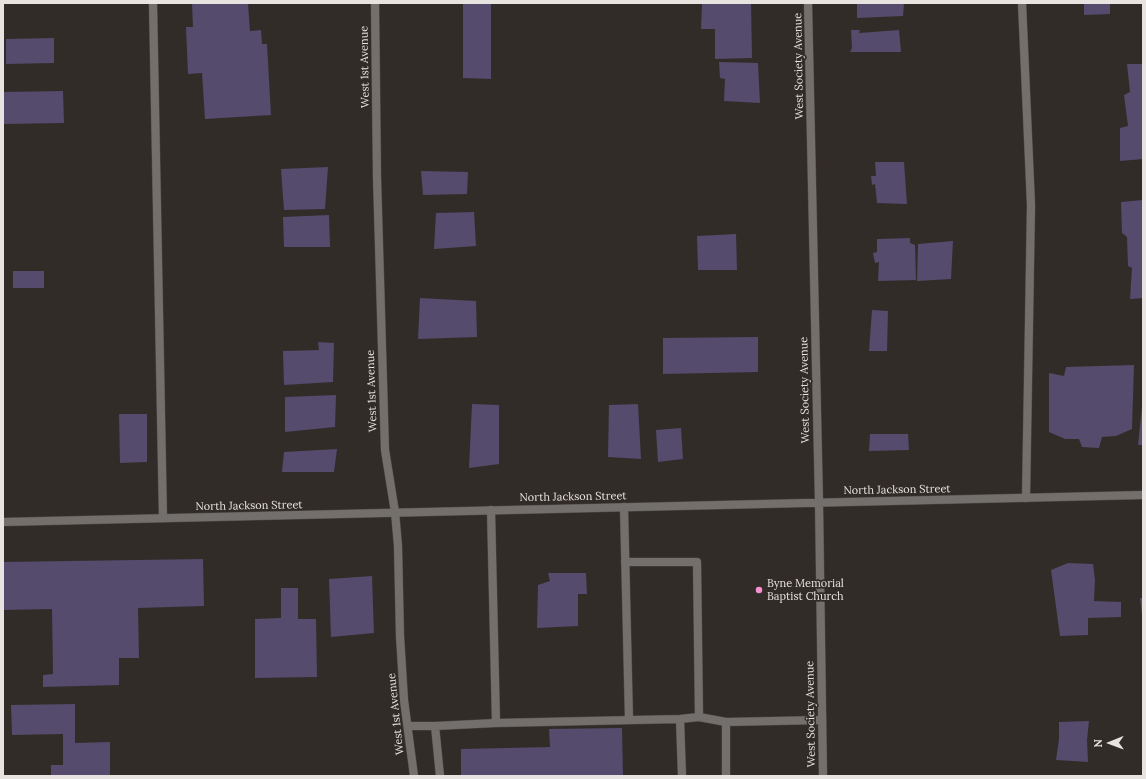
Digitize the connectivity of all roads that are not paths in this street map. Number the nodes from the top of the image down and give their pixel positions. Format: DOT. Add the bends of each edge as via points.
graph roads {
  1 [pos="153,3"];
  2 [pos="375,3"];
  3 [pos="808,3"];
  4 [pos="1022,3"];
  5 [pos="1143,495"];
  6 [pos="1026,498"];
  7 [pos="819,502"];
  8 [pos="624,507"];
  9 [pos="491,510"];
  10 [pos="395,512"];
  11 [pos="163,518"];
  12 [pos="3,522"];
  13 [pos="625,562"];
  14 [pos="699,717"];
  15 [pos="680,719"];
  16 [pos="630,720"];
  17 [pos="822,720"];
  18 [pos="726,722"];
  19 [pos="496,723"];
  20 [pos="408,726"];
  21 [pos="435,726"];
  22 [pos="414,776"];
  23 [pos="440,776"];
  24 [pos="682,776"];
  25 [pos="726,776"];
  26 [pos="823,776"];
  1 -- 11 [label="street"];
  2 -- 10 [label="street, West 1st Avenue" via="384,450"];
  3 -- 7 [label="street, West Society Avenue"];
  4 -- 6 [label="street" via="1031,205"];
  5 -- 6 [label="street, North Jackson Street"];
  6 -- 7 [label="street, North Jackson Street"];
  7 -- 8 [label="street, North Jackson Street"];
  7 -- 17 [label="street, West Society Avenue"];
  8 -- 9 [label="street, North Jackson Street"];
  8 -- 13 [label="street"];
  9 -- 10 [label="street, North Jackson Street"];
  9 -- 19 [label="street"];
  10 -- 11 [label="street, North Jackson Street"];
  10 -- 20 [label="street, West 1st Avenue" via="400,636"];
  11 -- 12 [label="street, North Jackson Street"];
  13 -- 14 [label="street" via="697,562"];
  13 -- 16 [label="street"];
  14 -- 15 [label="street"];
  14 -- 18 [label="street"];
  15 -- 16 [label="street"];
  15 -- 24 [label="street"];
  16 -- 19 [label="street"];
  17 -- 18 [label="street"];
  17 -- 26 [label="street, West Society Avenue"];
  18 -- 25 [label="street"];
  19 -- 21 [label="street"];
  20 -- 21 [label="street"];
  20 -- 22 [label="street, West 1st Avenue"];
  21 -- 23 [label="street"];
}
